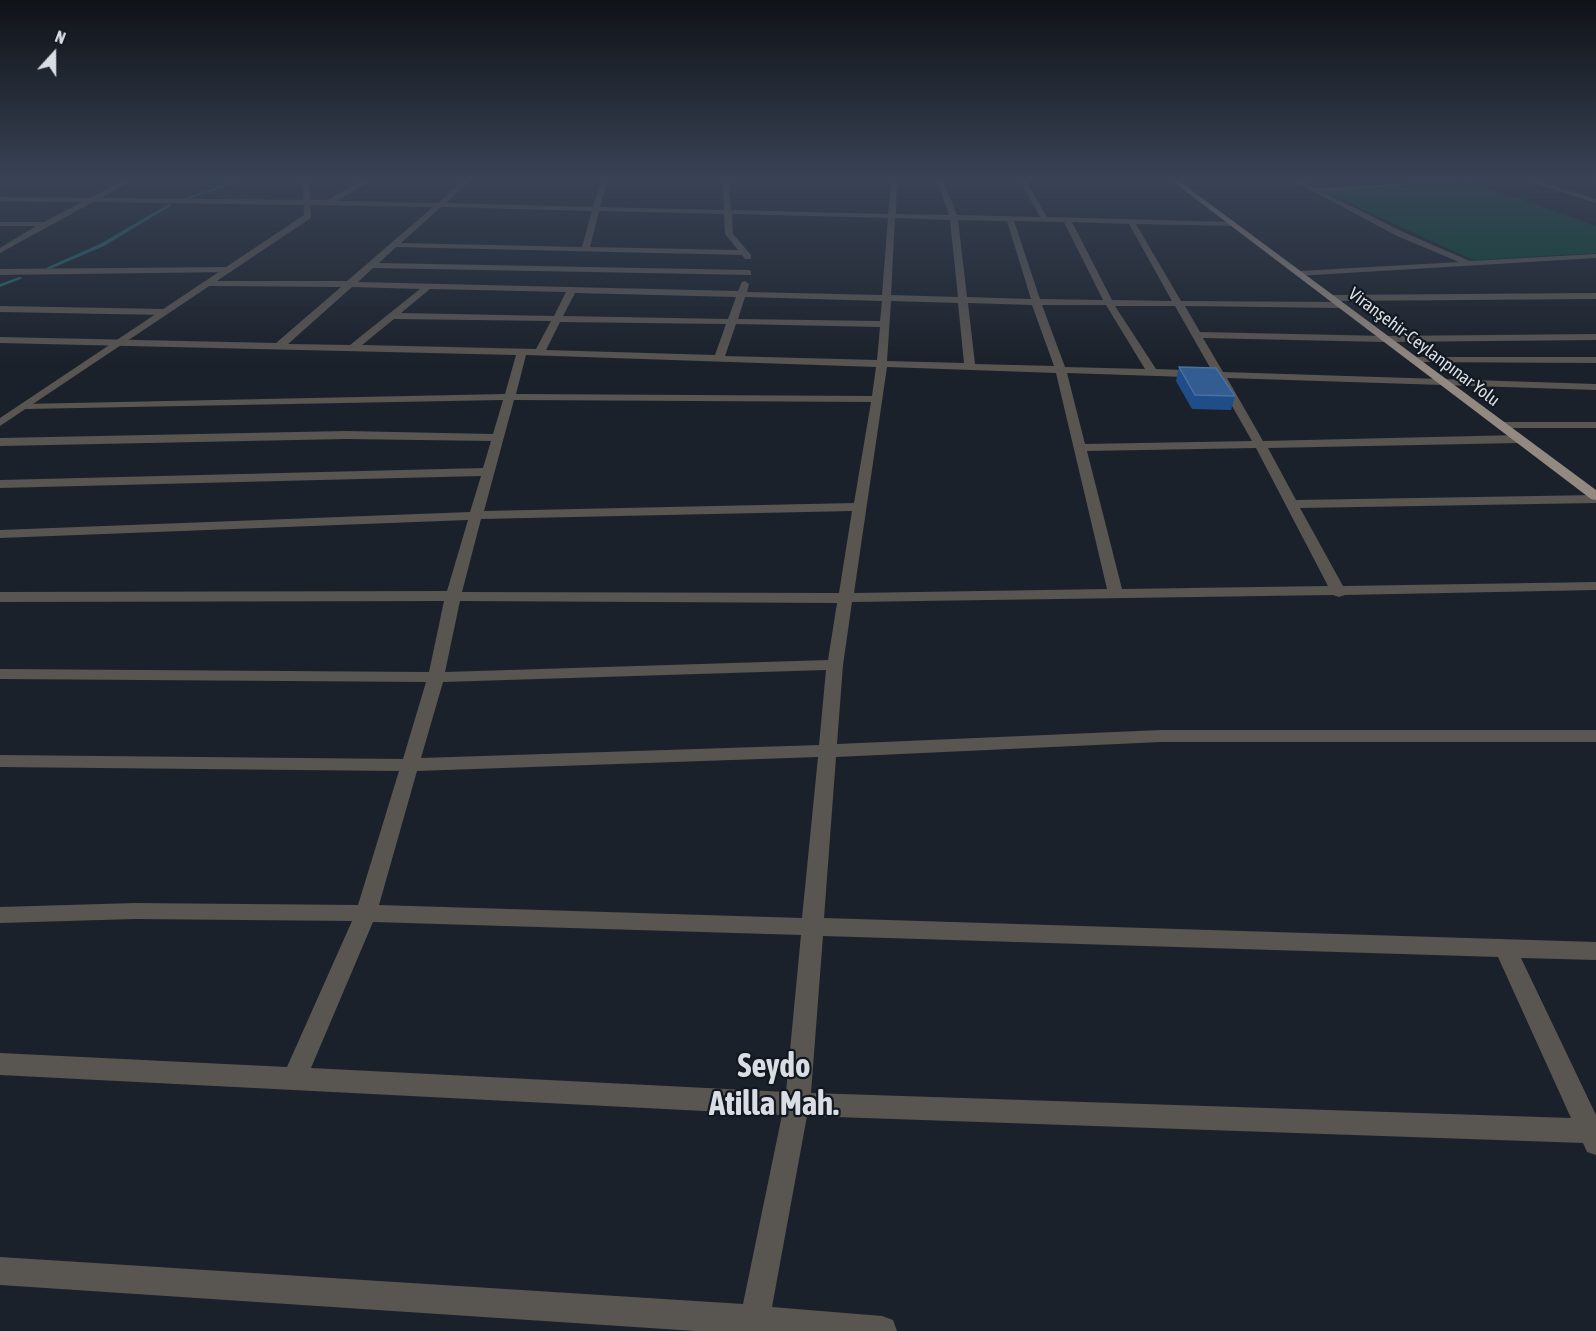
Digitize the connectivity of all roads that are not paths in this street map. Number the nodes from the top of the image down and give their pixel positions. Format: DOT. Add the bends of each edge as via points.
graph roads {
  1 [pos="13,243"];
  2 [pos="268,243"];
  3 [pos="587,243"];
  4 [pos="737,243"];
  5 [pos="890,243"];
  6 [pos="957,243"];
  7 [pos="1017,243"];
  8 [pos="1078,243"];
  9 [pos="1144,243"];
  10 [pos="1259,243"];
  11 [pos="1422,243"];
  12 [pos="393,245"];
  13 [pos="585,249"];
  14 [pos="0,251"];
  15 [pos="745,253"];
  16 [pos="1596,256"];
  17 [pos="1470,263"];
  18 [pos="370,265"];
  19 [pos="228,270"];
  20 [pos="0,272"];
  21 [pos="748,273"];
  22 [pos="1300,274"];
  23 [pos="208,283"];
  24 [pos="349,284"];
  25 [pos="428,286"];
  26 [pos="572,290"];
  27 [pos="743,294"];
  28 [pos="1596,296"];
  29 [pos="887,298"];
  30 [pos="1331,298"];
  31 [pos="963,300"];
  32 [pos="1036,302"];
  33 [pos="1109,303"];
  34 [pos="1179,304"];
  35 [pos="1340,305"];
  36 [pos="0,309"];
  37 [pos="164,312"];
  38 [pos="392,316"];
  39 [pos="557,318"];
  40 [pos="733,321"];
  41 [pos="885,324"];
  42 [pos="1196,335"];
  43 [pos="1596,337"];
  44 [pos="1386,339"];
  45 [pos="0,340"];
  46 [pos="122,341"];
  47 [pos="280,345"];
  48 [pos="354,347"];
  49 [pos="530,352"];
  50 [pos="719,359"];
  51 [pos="1414,360"];
  52 [pos="1596,360"];
  53 [pos="882,365"];
  54 [pos="970,368"];
  55 [pos="1061,370"];
  56 [pos="1153,373"];
  57 [pos="1220,376"];
  58 [pos="1444,383"];
  59 [pos="1596,387"];
  60 [pos="509,398"];
  61 [pos="877,399"];
  62 [pos="26,406"];
  63 [pos="0,423"];
  64 [pos="1596,425"];
  65 [pos="1503,426"];
  66 [pos="498,438"];
  67 [pos="1519,439"];
  68 [pos="0,442"];
  69 [pos="1260,445"];
  70 [pos="1080,448"];
  71 [pos="489,472"];
  72 [pos="0,484"];
  73 [pos="1595,495"];
  74 [pos="1292,504"];
  75 [pos="860,507"];
  76 [pos="476,516"];
  77 [pos="0,534"];
  78 [pos="1596,586"];
  79 [pos="1339,592"];
  80 [pos="1116,594"];
  81 [pos="453,596"];
  82 [pos="0,597"];
  83 [pos="845,598"];
  84 [pos="835,665"];
  85 [pos="0,674"];
  86 [pos="436,677"];
  87 [pos="1596,736"];
  88 [pos="827,751"];
  89 [pos="0,761"];
  90 [pos="411,765"];
  91 [pos="366,913"];
  92 [pos="0,915"];
  93 [pos="813,925"];
  94 [pos="1505,948"];
  95 [pos="1596,951"];
  96 [pos="0,1064"];
  97 [pos="294,1079"];
  98 [pos="797,1104"];
  99 [pos="1592,1137"];
  100 [pos="0,1271"];
  101 [pos="753,1325"];
  102 [pos="882,1331"];
  1 -- 14 [label="street"];
  2 -- 19 [label="street"];
  3 -- 13 [label="street"];
  4 -- 15 [label="street"];
  5 -- 29 [label="street"];
  6 -- 31 [label="street"];
  7 -- 32 [label="street"];
  8 -- 33 [label="street"];
  9 -- 34 [label="street"];
  10 -- 22 [label="main road, Viranşehir-Ceylanpınar Yolu"];
  11 -- 17 [label="street"];
  12 -- 13 [label="street"];
  12 -- 18 [label="street"];
  13 -- 15 [label="street"];
  15 -- 21 [label="street" via="751,260"];
  16 -- 17 [label="street"];
  17 -- 22 [label="street"];
  18 -- 21 [label="street"];
  18 -- 24 [label="street"];
  19 -- 20 [label="street"];
  19 -- 23 [label="street"];
  21 -- 27 [label="street"];
  22 -- 30 [label="main road, Viranşehir-Ceylanpınar Yolu"];
  23 -- 24 [label="street"];
  23 -- 37 [label="street"];
  24 -- 25 [label="street"];
  24 -- 47 [label="street"];
  25 -- 26 [label="street"];
  25 -- 38 [label="street"];
  26 -- 27 [label="street"];
  26 -- 39 [label="street"];
  27 -- 29 [label="street"];
  27 -- 40 [label="street"];
  28 -- 30 [label="street"];
  29 -- 31 [label="street"];
  29 -- 41 [label="street"];
  30 -- 35 [label="main road, Viranşehir-Ceylanpınar Yolu"];
  31 -- 32 [label="street"];
  31 -- 54 [label="street"];
  32 -- 33 [label="street"];
  32 -- 55 [label="street"];
  33 -- 34 [label="street"];
  33 -- 56 [label="street"];
  34 -- 35 [label="street"];
  34 -- 42 [label="street"];
  35 -- 44 [label="main road, Viranşehir-Ceylanpınar Yolu"];
  36 -- 37 [label="street"];
  37 -- 46 [label="street"];
  38 -- 39 [label="street"];
  38 -- 48 [label="street"];
  39 -- 40 [label="street"];
  39 -- 49 [label="street"];
  40 -- 41 [label="street"];
  40 -- 50 [label="street"];
  41 -- 53 [label="street"];
  42 -- 44 [label="street"];
  42 -- 57 [label="street"];
  43 -- 44 [label="street"];
  44 -- 51 [label="main road, Viranşehir-Ceylanpınar Yolu"];
  45 -- 46 [label="street"];
  46 -- 47 [label="street"];
  46 -- 62 [label="street"];
  47 -- 48 [label="street"];
  48 -- 49 [label="street"];
  49 -- 50 [label="street"];
  49 -- 60 [label="street"];
  50 -- 53 [label="street"];
  51 -- 52 [label="street"];
  51 -- 58 [label="main road, Viranşehir-Ceylanpınar Yolu"];
  53 -- 54 [label="street"];
  53 -- 61 [label="street"];
  54 -- 55 [label="street"];
  55 -- 56 [label="street"];
  55 -- 70 [label="street"];
  56 -- 57 [label="street"];
  57 -- 58 [label="street"];
  57 -- 69 [label="street"];
  58 -- 59 [label="street"];
  58 -- 65 [label="main road, Viranşehir-Ceylanpınar Yolu"];
  60 -- 61 [label="street"];
  60 -- 62 [label="street"];
  60 -- 66 [label="street"];
  61 -- 75 [label="street"];
  62 -- 63 [label="street"];
  64 -- 65 [label="street"];
  65 -- 67 [label="main road, Viranşehir-Ceylanpınar Yolu"];
  66 -- 68 [label="street" via="346,435"];
  66 -- 71 [label="street"];
  67 -- 69 [label="street"];
  67 -- 73 [label="main road, Viranşehir-Ceylanpınar Yolu"];
  69 -- 70 [label="street"];
  69 -- 74 [label="street"];
  70 -- 80 [label="street"];
  71 -- 72 [label="street"];
  71 -- 76 [label="street"];
  73 -- 74 [label="street"];
  74 -- 79 [label="street"];
  75 -- 76 [label="street"];
  75 -- 83 [label="street"];
  76 -- 77 [label="street"];
  76 -- 81 [label="street"];
  78 -- 79 [label="street"];
  79 -- 80 [label="street"];
  80 -- 83 [label="street"];
  81 -- 82 [label="street"];
  81 -- 83 [label="street"];
  81 -- 86 [label="street"];
  83 -- 84 [label="street"];
  84 -- 86 [label="street"];
  84 -- 88 [label="street"];
  85 -- 86 [label="street"];
  86 -- 90 [label="street"];
  87 -- 88 [label="street" via="1161,736"];
  88 -- 90 [label="street"];
  88 -- 93 [label="street"];
  89 -- 90 [label="street"];
  90 -- 91 [label="street"];
  91 -- 92 [label="street" via="135,911"];
  91 -- 93 [label="street"];
  91 -- 97 [label="street"];
  93 -- 94 [label="street"];
  93 -- 98 [label="street"];
  94 -- 95 [label="street"];
  94 -- 99 [label="street"];
  96 -- 97 [label="street"];
  97 -- 98 [label="street"];
  98 -- 99 [label="street"];
  98 -- 101 [label="street"];
  100 -- 101 [label="street"];
  101 -- 102 [label="street"];
}
